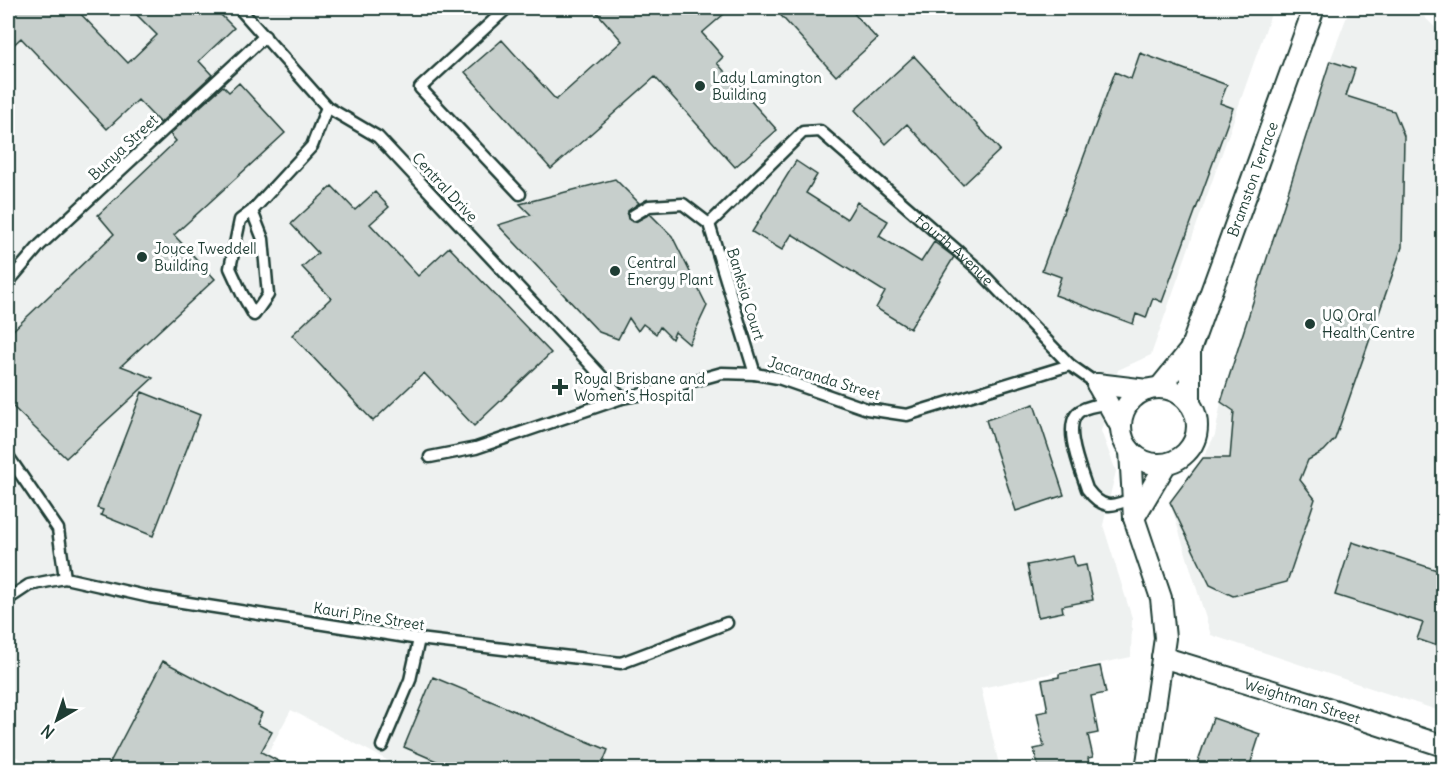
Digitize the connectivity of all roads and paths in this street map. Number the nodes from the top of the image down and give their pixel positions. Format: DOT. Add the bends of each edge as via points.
graph roads {
  1 [pos="239,8"];
  2 [pos="507,8"];
  3 [pos="1314,8"];
  4 [pos="265,36"];
  5 [pos="327,107"];
  6 [pos="520,194"];
  7 [pos="252,211"];
  8 [pos="634,215"];
  9 [pos="709,224"];
  10 [pos="8,285"];
  11 [pos="1190,350"];
  12 [pos="1070,365"];
  13 [pos="755,374"];
  14 [pos="1098,384"];
  15 [pos="1153,389"];
  16 [pos="622,398"];
  17 [pos="1108,404"];
  18 [pos="1190,404"];
  19 [pos="1121,427"];
  20 [pos="1130,451"];
  21 [pos="8,456"];
  22 [pos="430,457"];
  23 [pos="1166,464"];
  24 [pos="1133,498"];
  25 [pos="1134,518"];
  26 [pos="66,578"];
  27 [pos="8,599"];
  28 [pos="727,623"];
  29 [pos="419,639"];
  30 [pos="1162,657"];
  31 [pos="382,746"];
  32 [pos="1443,746"];
  33 [pos="1146,770"];
  1 -- 4 [label="lane, Central Drive"];
  2 -- 6 [label="lane" via="420,88"];
  3 -- 11 [label="street, Bramston Terrace"];
  4 -- 5 [label="lane, Central Drive"];
  4 -- 10 [label="lane, Bunya Street" via="40,245"];
  5 -- 7 [label="lane" via="312,146"];
  5 -- 16 [label="lane, Central Drive" via="378,137"];
  7 -- 7 [label="lane" via="263,239 268,296 254,315 230,268 240,220"];
  8 -- 9 [label="lane" via="650,206 683,204"];
  9 -- 12 [label="lane, Fourth Avenue" via="803,132 820,131 977,268"];
  9 -- 13 [label="lane, Banksia Court"];
  11 -- 15 [label="street, Bramston Terrace"];
  11 -- 18 [label="street, Bramston Terrace"];
  12 -- 13 [label="lane, Jacaranda Street" via="907,415 867,409 778,378"];
  12 -- 14 [label="lane, Fourth Avenue"];
  13 -- 16 [label="lane, Jacaranda Street" via="723,373"];
  14 -- 15 [label="street, Fourth Avenue"];
  14 -- 17 [label="street, Fourth Avenue"];
  15 -- 18 [label="street" via="1171,390"];
  15 -- 19 [label="street" via="1137,394 1128,403"];
  16 -- 22 [label="lane, Jacaranda Street" via="476,448"];
  17 -- 19 [label="street, Fourth Avenue"];
  17 -- 24 [label="lane" via="1078,412 1070,432 1092,496 1111,506"];
  18 -- 23 [label="street" via="1197,427 1195,440 1188,451"];
  19 -- 20 [label="street"];
  20 -- 23 [label="street" via="1152,464"];
  20 -- 24 [label="street"];
  21 -- 26 [label="lane" via="58,529"];
  23 -- 25 [label="street"];
  24 -- 25 [label="street"];
  25 -- 30 [label="street" via="1161,598 1165,638"];
  26 -- 27 [label="lane, Kauri Pine Street" via="29,585"];
  26 -- 29 [label="lane, Kauri Pine Street" via="150,597"];
  28 -- 29 [label="lane, Kauri Pine Street" via="621,663"];
  29 -- 31 [label="lane" via="410,680"];
  30 -- 32 [label="street, Weightman Street"];
  30 -- 33 [label="street"];
}
